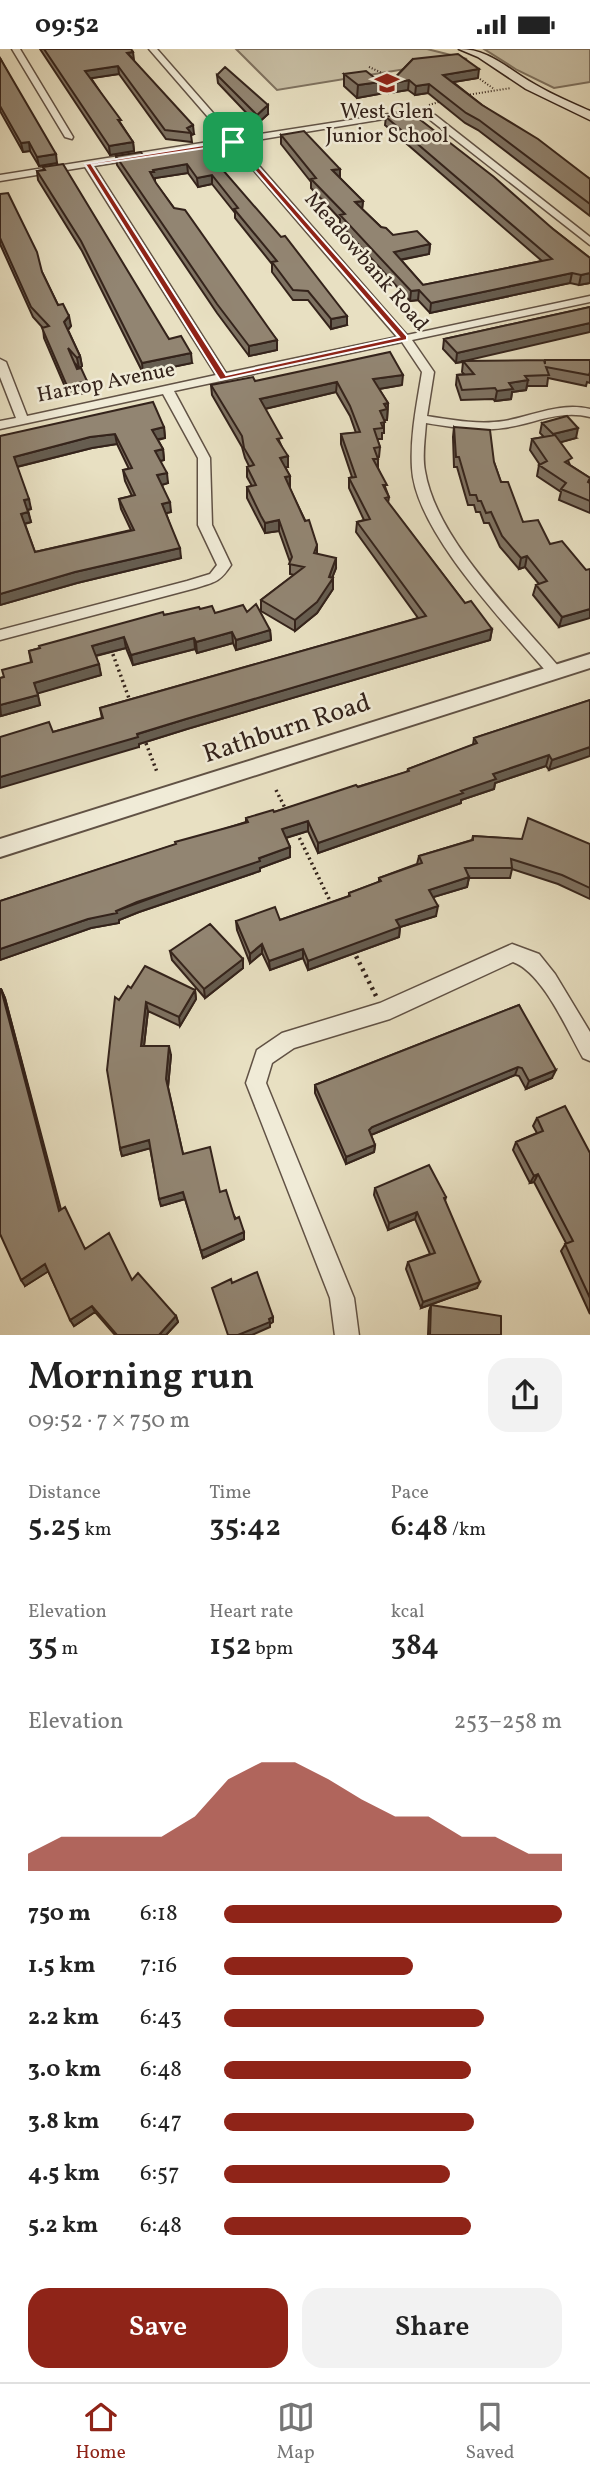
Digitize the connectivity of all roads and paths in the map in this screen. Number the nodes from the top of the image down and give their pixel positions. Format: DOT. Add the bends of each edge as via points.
graph roads {
  1 [pos="16,49"];
  2 [pos="153,49"];
  3 [pos="464,49"];
  4 [pos="369,67"];
  5 [pos="382,73"];
  6 [pos="480,79"];
  7 [pos="513,87"];
  8 [pos="496,90"];
  9 [pos="458,97"];
  10 [pos="445,99"];
  11 [pos="429,105"];
  12 [pos="590,116"];
  13 [pos="69,137"];
  14 [pos="233,142"];
  15 [pos="88,164"];
  16 [pos="0,178"];
  17 [pos="590,242"];
  18 [pos="590,299"];
  19 [pos="404,338"];
  20 [pos="0,362"];
  21 [pos="223,378"];
  22 [pos="167,390"];
  23 [pos="590,413"];
  24 [pos="420,418"];
  25 [pos="22,419"];
  26 [pos="0,425"];
  27 [pos="0,635"];
  28 [pos="110,647"];
  29 [pos="590,661"];
  30 [pos="554,671"];
  31 [pos="133,709"];
  32 [pos="143,734"];
  33 [pos="157,772"];
  34 [pos="276,790"];
  35 [pos="288,815"];
  36 [pos="294,827"];
  37 [pos="0,848"];
  38 [pos="336,913"];
  39 [pos="348,938"];
  40 [pos="383,1012"];
  41 [pos="590,1051"];
  42 [pos="347,1335"];
  1 -- 13 [label="street"];
  2 -- 14 [label="street, Meadowbank Road"];
  3 -- 12 [label="main road"];
  4 -- 5 [label="path"];
  6 -- 8 [label="path"];
  7 -- 8 [label="path"];
  8 -- 9 [label="path"];
  10 -- 11 [label="path"];
  14 -- 15 [label="street"];
  14 -- 17 [label="street" via="418,113 432,117"];
  14 -- 19 [label="street, Meadowbank Road"];
  15 -- 16 [label="street"];
  15 -- 21 [label="street"];
  18 -- 19 [label="street, Harrop Avenue"];
  19 -- 21 [label="street, Harrop Avenue"];
  19 -- 24 [label="street, Meadowbank Road" via="428,372"];
  20 -- 25 [label="street"];
  21 -- 22 [label="street, Harrop Avenue"];
  22 -- 25 [label="street, Harrop Avenue"];
  22 -- 27 [label="street" via="204,458 205,525 225,565 215,577 191,585"];
  23 -- 24 [label="street" via="559,408 499,425 459,425"];
  24 -- 30 [label="street, Meadowbank Road" via="418,470 432,516 467,568"];
  25 -- 26 [label="street, Harrop Avenue"];
  28 -- 31 [label="path"];
  29 -- 30 [label="street, Rathburn Road"];
  30 -- 37 [label="street, Rathburn Road"];
  32 -- 33 [label="path"];
  34 -- 35 [label="path"];
  36 -- 38 [label="path"];
  39 -- 40 [label="path"];
  40 -- 41 [label="street" via="512,953 531,960 548,980"];
  40 -- 42 [label="street" via="289,1040 264,1057 256,1083 342,1298"];
}
